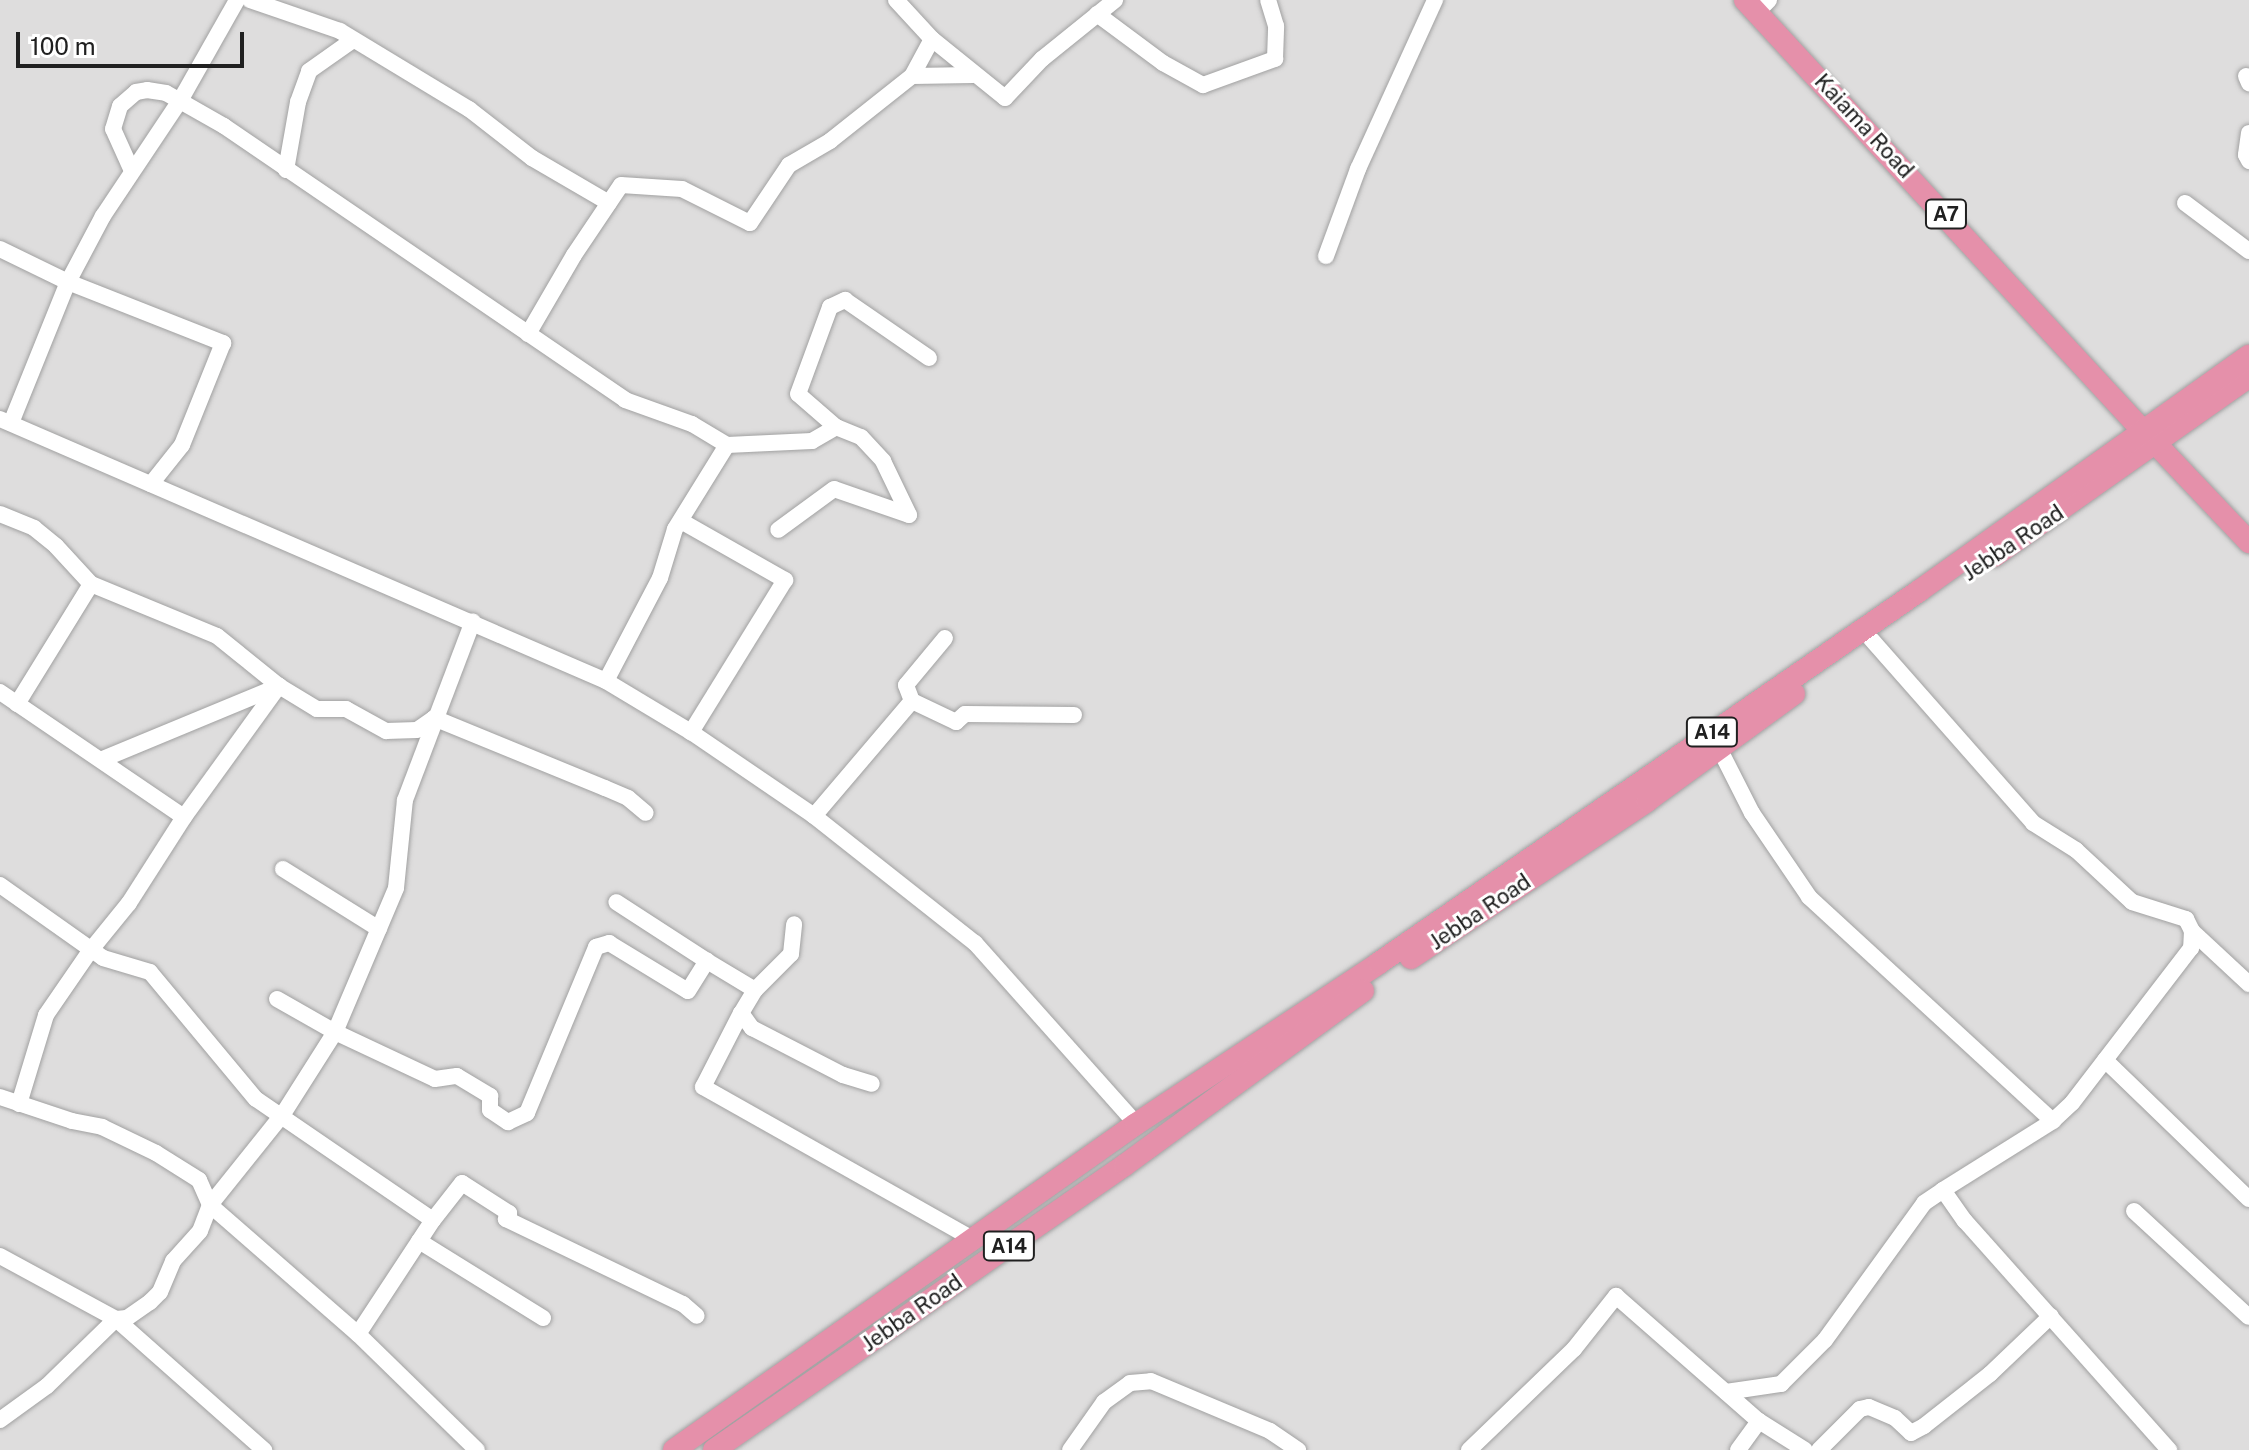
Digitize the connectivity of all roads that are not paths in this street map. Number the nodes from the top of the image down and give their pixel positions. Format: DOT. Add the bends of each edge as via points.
graph roads {
  1 [pos="237,0"];
  2 [pos="250,0"];
  3 [pos="896,0"];
  4 [pos="1115,0"];
  5 [pos="1268,0"];
  6 [pos="1435,0"];
  7 [pos="1757,4"];
  8 [pos="1097,14"];
  9 [pos="932,39"];
  10 [pos="353,40"];
  11 [pos="973,75"];
  12 [pos="912,76"];
  13 [pos="181,99"];
  14 [pos="2249,133"];
  15 [pos="2249,161"];
  16 [pos="286,170"];
  17 [pos="132,171"];
  18 [pos="609,203"];
  19 [pos="2185,203"];
  20 [pos="0,249"];
  21 [pos="2249,251"];
  22 [pos="1326,256"];
  23 [pos="68,282"];
  24 [pos="528,334"];
  25 [pos="2249,356"];
  26 [pos="929,358"];
  27 [pos="2249,377"];
  28 [pos="6,421"];
  29 [pos="836,427"];
  30 [pos="2150,438"];
  31 [pos="727,445"];
  32 [pos="151,484"];
  33 [pos="0,514"];
  34 [pos="681,521"];
  35 [pos="778,530"];
  36 [pos="2249,542"];
  37 [pos="91,584"];
  38 [pos="473,621"];
  39 [pos="945,638"];
  40 [pos="1871,639"];
  41 [pos="606,681"];
  42 [pos="279,686"];
  43 [pos="0,692"];
  44 [pos="912,701"];
  45 [pos="17,704"];
  46 [pos="1074,715"];
  47 [pos="434,718"];
  48 [pos="691,732"];
  49 [pos="1719,748"];
  50 [pos="103,759"];
  51 [pos="646,813"];
  52 [pos="814,816"];
  53 [pos="184,817"];
  54 [pos="283,869"];
  55 [pos="0,885"];
  56 [pos="616,902"];
  57 [pos="794,924"];
  58 [pos="379,929"];
  59 [pos="2192,931"];
  60 [pos="90,951"];
  61 [pos="707,961"];
  62 [pos="2249,984"];
  63 [pos="755,990"];
  64 [pos="277,999"];
  65 [pos="741,1013"];
  66 [pos="335,1032"];
  67 [pos="2105,1060"];
  68 [pos="872,1084"];
  69 [pos="0,1097"];
  70 [pos="19,1104"];
  71 [pos="283,1114"];
  72 [pos="2053,1121"];
  73 [pos="1136,1124"];
  74 [pos="1943,1190"];
  75 [pos="2249,1199"];
  76 [pos="210,1205"];
  77 [pos="2134,1211"];
  78 [pos="433,1220"];
  79 [pos="974,1240"];
  80 [pos="419,1241"];
  81 [pos="0,1256"];
  82 [pos="697,1316"];
  83 [pos="2051,1316"];
  84 [pos="2249,1317"];
  85 [pos="543,1318"];
  86 [pos="116,1319"];
  87 [pos="358,1334"];
  88 [pos="1726,1392"];
  89 [pos="0,1420"];
  90 [pos="1759,1421"];
  91 [pos="264,1450"];
  92 [pos="477,1450"];
  93 [pos="674,1450"];
  94 [pos="714,1450"];
  95 [pos="1070,1450"];
  96 [pos="1298,1450"];
  97 [pos="1469,1450"];
  98 [pos="1738,1450"];
  99 [pos="1805,1450"];
  100 [pos="1819,1450"];
  101 [pos="2169,1450"];
  1 -- 13 [label="street"];
  2 -- 10 [label="street"];
  3 -- 9 [label="street"];
  4 -- 8 [label="street"];
  5 -- 8 [label="street" via="1276,26 1275,59 1203,85"];
  6 -- 22 [label="street" via="1358,169"];
  7 -- 30 [label="highway, Kaiama Road / A7"];
  8 -- 11 [label="street" via="1005,98"];
  9 -- 11 [label="street"];
  9 -- 12 [label="street"];
  10 -- 16 [label="street" via="309,71"];
  10 -- 18 [label="street" via="469,109 532,158"];
  11 -- 12 [label="street"];
  12 -- 18 [label="street" via="830,141 789,165 750,223 682,189 621,185"];
  13 -- 16 [label="street"];
  13 -- 17 [label="street"];
  13 -- 17 [label="street" via="147,90 120,106 113,129"];
  14 -- 15 [label="street"];
  16 -- 24 [label="street"];
  17 -- 23 [label="street"];
  18 -- 24 [label="street"];
  19 -- 21 [label="street"];
  20 -- 23 [label="street"];
  23 -- 28 [label="street"];
  23 -- 32 [label="street" via="223,343 182,445"];
  24 -- 31 [label="street" via="625,400 692,424"];
  25 -- 30 [label="highway, Jebba Road / A14"];
  26 -- 29 [label="street" via="845,300 830,307 798,394"];
  27 -- 30 [label="highway, Jebba Road / A14"];
  28 -- 32 [label="street"];
  29 -- 31 [label="street" via="812,441"];
  29 -- 35 [label="street" via="861,437 883,461 909,515 834,489"];
  30 -- 36 [label="highway, Kaiama Road / A7"];
  30 -- 40 [label="highway, Jebba Road / A14"];
  30 -- 73 [label="highway, Jebba Road / A14"];
  31 -- 34 [label="street"];
  32 -- 38 [label="street"];
  33 -- 37 [label="street" via="34,528"];
  34 -- 41 [label="street" via="660,578"];
  34 -- 48 [label="street" via="785,580"];
  37 -- 42 [label="street" via="217,636"];
  37 -- 45 [label="street"];
  38 -- 41 [label="street"];
  38 -- 47 [label="street"];
  39 -- 44 [label="street" via="906,685"];
  40 -- 49 [label="highway, Jebba Road / A14"];
  40 -- 59 [label="street" via="2033,823 2076,850 2132,902 2186,919"];
  41 -- 48 [label="street"];
  42 -- 47 [label="street" via="317,709 346,709 386,731 417,730"];
  42 -- 50 [label="street"];
  42 -- 53 [label="street"];
  43 -- 45 [label="street"];
  44 -- 46 [label="street" via="956,722 965,714"];
  44 -- 52 [label="street"];
  45 -- 50 [label="street"];
  47 -- 51 [label="street" via="628,798"];
  47 -- 58 [label="street" via="405,800 396,888"];
  48 -- 52 [label="street"];
  49 -- 72 [label="street" via="1752,813 1809,897"];
  49 -- 94 [label="highway, Jebba Road / A14" via="1344,1004 1125,1165"];
  50 -- 53 [label="street"];
  52 -- 73 [label="street" via="975,943"];
  53 -- 60 [label="street" via="129,903"];
  54 -- 58 [label="street"];
  55 -- 60 [label="street"];
  56 -- 61 [label="street"];
  57 -- 63 [label="street" via="791,954"];
  58 -- 66 [label="street"];
  59 -- 62 [label="street"];
  59 -- 67 [label="street" via="2191,948"];
  60 -- 70 [label="street" via="46,1015"];
  60 -- 71 [label="street" via="150,972 256,1099"];
  61 -- 63 [label="street"];
  61 -- 66 [label="street" via="688,991 609,943 596,947 527,1113 508,1122 490,1110 490,1096 457,1076 435,1079"];
  63 -- 65 [label="street"];
  64 -- 66 [label="street"];
  65 -- 68 [label="street" via="752,1028 843,1075"];
  65 -- 79 [label="street" via="703,1087"];
  66 -- 71 [label="street"];
  67 -- 72 [label="street"];
  67 -- 75 [label="street"];
  69 -- 70 [label="street"];
  70 -- 76 [label="street" via="102,1127 156,1153 199,1180"];
  71 -- 76 [label="street"];
  71 -- 78 [label="street"];
  72 -- 74 [label="street"];
  73 -- 79 [label="highway, Jebba Road"];
  74 -- 83 [label="street"];
  74 -- 88 [label="street" via="1924,1203 1825,1340 1781,1384"];
  76 -- 86 [label="street" via="200,1231 173,1261 160,1292 127,1318"];
  76 -- 87 [label="street"];
  77 -- 84 [label="street"];
  78 -- 80 [label="street"];
  78 -- 82 [label="street" via="462,1183 509,1213 506,1219 683,1304"];
  79 -- 93 [label="highway, Jebba Road"];
  80 -- 85 [label="street"];
  80 -- 87 [label="street"];
  81 -- 86 [label="street"];
  83 -- 100 [label="street" via="1924,1426 1911,1433 1895,1418 1869,1407 1860,1409"];
  83 -- 101 [label="street"];
  86 -- 89 [label="street" via="47,1386"];
  86 -- 91 [label="street"];
  87 -- 92 [label="street"];
  88 -- 90 [label="street"];
  88 -- 97 [label="street" via="1616,1296 1574,1349"];
  90 -- 98 [label="street"];
  90 -- 99 [label="street"];
  95 -- 96 [label="street" via="1104,1402 1130,1383 1151,1381 1270,1431"];
}
